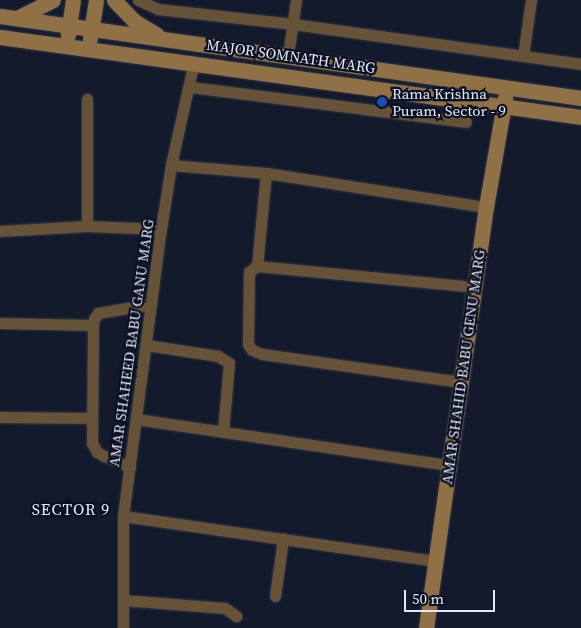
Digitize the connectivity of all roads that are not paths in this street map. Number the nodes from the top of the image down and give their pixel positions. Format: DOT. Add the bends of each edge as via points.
graph roads {
  1 [pos="53,0"];
  2 [pos="74,0"];
  3 [pos="96,0"];
  4 [pos="114,0"];
  5 [pos="138,0"];
  6 [pos="296,0"];
  7 [pos="531,0"];
  8 [pos="0,16"];
  9 [pos="16,18"];
  10 [pos="292,24"];
  11 [pos="70,26"];
  12 [pos="91,29"];
  13 [pos="0,38"];
  14 [pos="167,39"];
  15 [pos="67,46"];
  16 [pos="88,49"];
  17 [pos="288,56"];
  18 [pos="523,56"];
  19 [pos="581,64"];
  20 [pos="193,66"];
  21 [pos="507,87"];
  22 [pos="190,88"];
  23 [pos="581,98"];
  24 [pos="87,99"];
  25 [pos="504,106"];
  26 [pos="581,117"];
  27 [pos="466,122"];
  28 [pos="171,165"];
  29 [pos="266,173"];
  30 [pos="486,207"];
  31 [pos="87,226"];
  32 [pos="161,230"];
  33 [pos="0,231"];
  34 [pos="257,266"];
  35 [pos="463,286"];
  36 [pos="151,304"];
  37 [pos="0,323"];
  38 [pos="93,325"];
  39 [pos="146,345"];
  40 [pos="461,382"];
  41 [pos="0,417"];
  42 [pos="92,418"];
  43 [pos="136,419"];
  44 [pos="223,432"];
  45 [pos="449,465"];
  46 [pos="130,467"];
  47 [pos="123,516"];
  48 [pos="283,539"];
  49 [pos="435,561"];
  50 [pos="275,596"];
  51 [pos="123,600"];
  52 [pos="236,616"];
  53 [pos="123,628"];
  54 [pos="426,628"];
  1 -- 9 [label="street"];
  2 -- 11 [label="street"];
  3 -- 12 [label="street"];
  4 -- 14 [label="street" via="134,21"];
  5 -- 10 [label="street" via="158,9"];
  6 -- 10 [label="street"];
  7 -- 18 [label="street"];
  8 -- 9 [label="street, MAJOR SOMNATH MARG"];
  9 -- 11 [label="street, MAJOR SOMNATH MARG"];
  10 -- 17 [label="street"];
  10 -- 18 [label="street"];
  11 -- 12 [label="street, MAJOR SOMNATH MARG"];
  11 -- 15 [label="street"];
  12 -- 14 [label="street, MAJOR SOMNATH MARG"];
  12 -- 16 [label="street"];
  13 -- 15 [label="street, MAJOR SOMNATH MARG"];
  14 -- 17 [label="street, MAJOR SOMNATH MARG"];
  15 -- 16 [label="street, MAJOR SOMNATH MARG"];
  16 -- 20 [label="street, MAJOR SOMNATH MARG"];
  17 -- 21 [label="street, MAJOR SOMNATH MARG"];
  18 -- 19 [label="street"];
  20 -- 22 [label="street, AMAR SHAHEED BABU GANU MARG"];
  20 -- 25 [label="street, MAJOR SOMNATH MARG"];
  21 -- 23 [label="street, MAJOR SOMNATH MARG"];
  21 -- 25 [label="street, AMAR SHAHID BABU GENU MARG"];
  22 -- 27 [label="street"];
  22 -- 28 [label="street, AMAR SHAHEED BABU GANU MARG"];
  24 -- 31 [label="street"];
  25 -- 26 [label="street, MAJOR SOMNATH MARG"];
  25 -- 30 [label="street, AMAR SHAHID BABU GENU MARG"];
  28 -- 29 [label="street"];
  28 -- 32 [label="street, AMAR SHAHEED BABU GANU MARG"];
  29 -- 30 [label="street"];
  29 -- 34 [label="street"];
  30 -- 40 [label="street, AMAR SHAHID BABU GENU MARG"];
  31 -- 32 [label="street"];
  31 -- 33 [label="street"];
  32 -- 36 [label="street, AMAR SHAHEED BABU GANU MARG"];
  34 -- 35 [label="street"];
  34 -- 40 [label="street" via="249,272 248,344 252,350"];
  36 -- 38 [label="street" via="98,313"];
  36 -- 39 [label="street, AMAR SHAHEED BABU GANU MARG"];
  37 -- 38 [label="street"];
  38 -- 42 [label="street"];
  39 -- 43 [label="street, AMAR SHAHEED BABU GANU MARG"];
  39 -- 44 [label="street" via="218,356 229,363"];
  40 -- 45 [label="street, AMAR SHAHID BABU GENU MARG"];
  41 -- 42 [label="street"];
  42 -- 46 [label="street" via="92,443 97,452"];
  43 -- 44 [label="street"];
  43 -- 46 [label="street, AMAR SHAHEED BABU GANU MARG"];
  44 -- 45 [label="street"];
  45 -- 49 [label="street, AMAR SHAHID BABU GENU MARG"];
  46 -- 47 [label="street, AMAR SHAHEED BABU GANU MARG"];
  47 -- 48 [label="street"];
  47 -- 51 [label="street, AMAR SHAHEED BABU GANU MARG"];
  48 -- 49 [label="street"];
  48 -- 50 [label="street"];
  49 -- 54 [label="street, AMAR SHAHID BABU GENU MARG"];
  51 -- 52 [label="street" via="225,608"];
  51 -- 53 [label="street, AMAR SHAHEED BABU GANU MARG"];
}
